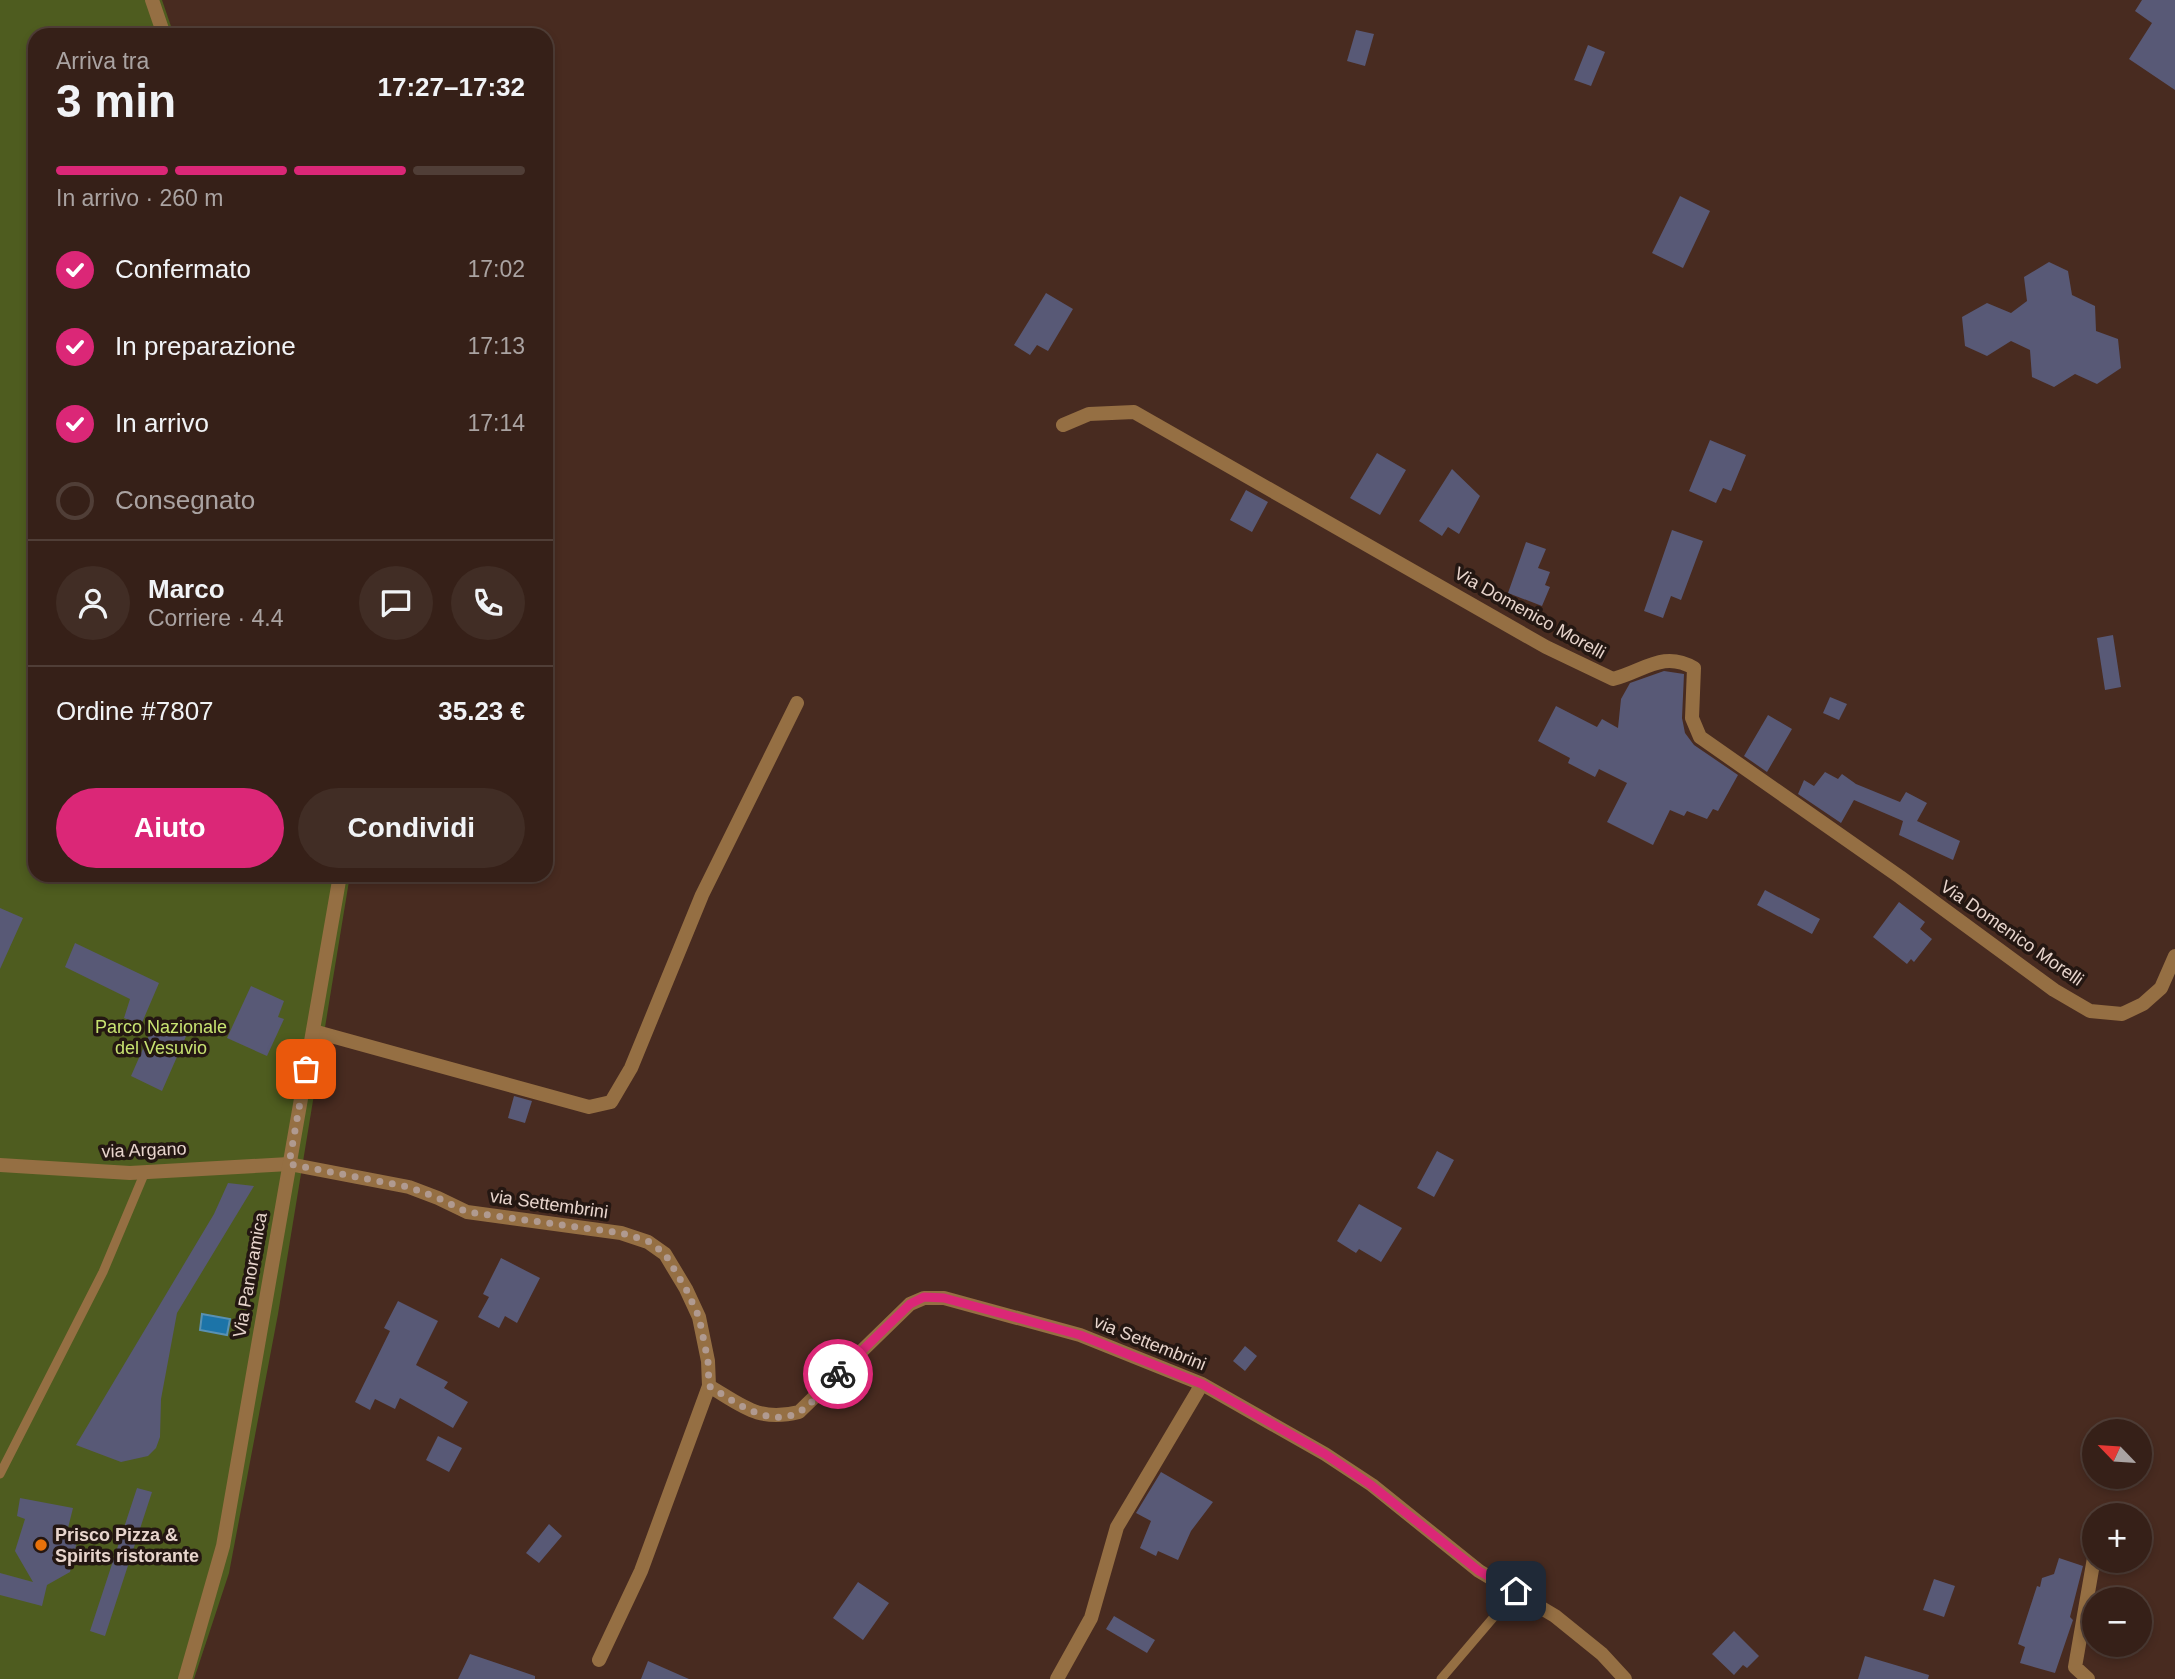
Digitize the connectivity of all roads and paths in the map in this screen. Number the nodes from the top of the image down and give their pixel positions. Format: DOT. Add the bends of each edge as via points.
graph roads {
  1 [pos="152,0"];
  2 [pos="162,28"];
  3 [pos="1063,425"];
  4 [pos="797,704"];
  5 [pos="339,882"];
  6 [pos="2175,956"];
  7 [pos="313,1031"];
  8 [pos="289,1164"];
  9 [pos="0,1165"];
  10 [pos="145,1172"];
  11 [pos="1202,1384"];
  12 [pos="709,1386"];
  13 [pos="0,1474"];
  14 [pos="2091,1573"];
  15 [pos="1516,1591"];
  16 [pos="599,1660"];
  17 [pos="185,1679"];
  18 [pos="1057,1679"];
  19 [pos="1441,1679"];
  20 [pos="1625,1679"];
  21 [pos="2088,1679"];
  1 -- 2 [label="street"];
  3 -- 6 [label="street, Via Domenico Morelli" via="1089,414 1134,412 1546,647 1613,679 1662,661 1688,664 1695,668 1692,718 1700,737 2054,990 2090,1011 2122,1014 2143,1004 2161,988"];
  4 -- 7 [label="street" via="702,895 631,1068 611,1102 589,1107"];
  5 -- 7 [label="street, Via Panoramica"];
  7 -- 8 [label="street, Via Panoramica"];
  8 -- 10 [label="street, via Argano"];
  8 -- 12 [label="street, via Settembrini" via="409,1187 467,1212 621,1233 648,1241 665,1254 699,1317"];
  8 -- 17 [label="street, Via Panoramica" via="223,1546"];
  9 -- 10 [label="street, via Argano"];
  10 -- 13 [label="lane" via="103,1272"];
  11 -- 12 [label="street, via Settembrini" via="1080,1335 944,1298 924,1297 910,1304 799,1412 778,1418 754,1413"];
  11 -- 15 [label="street, via Settembrini" via="1325,1454 1479,1571"];
  11 -- 18 [label="street" via="1117,1527 1091,1618"];
  12 -- 16 [label="street, via Settembrini" via="640,1571"];
  14 -- 21 [label="street" via="2075,1667"];
  15 -- 19 [label="lane"];
  15 -- 20 [label="street, via Settembrini" via="1555,1616"];
}
